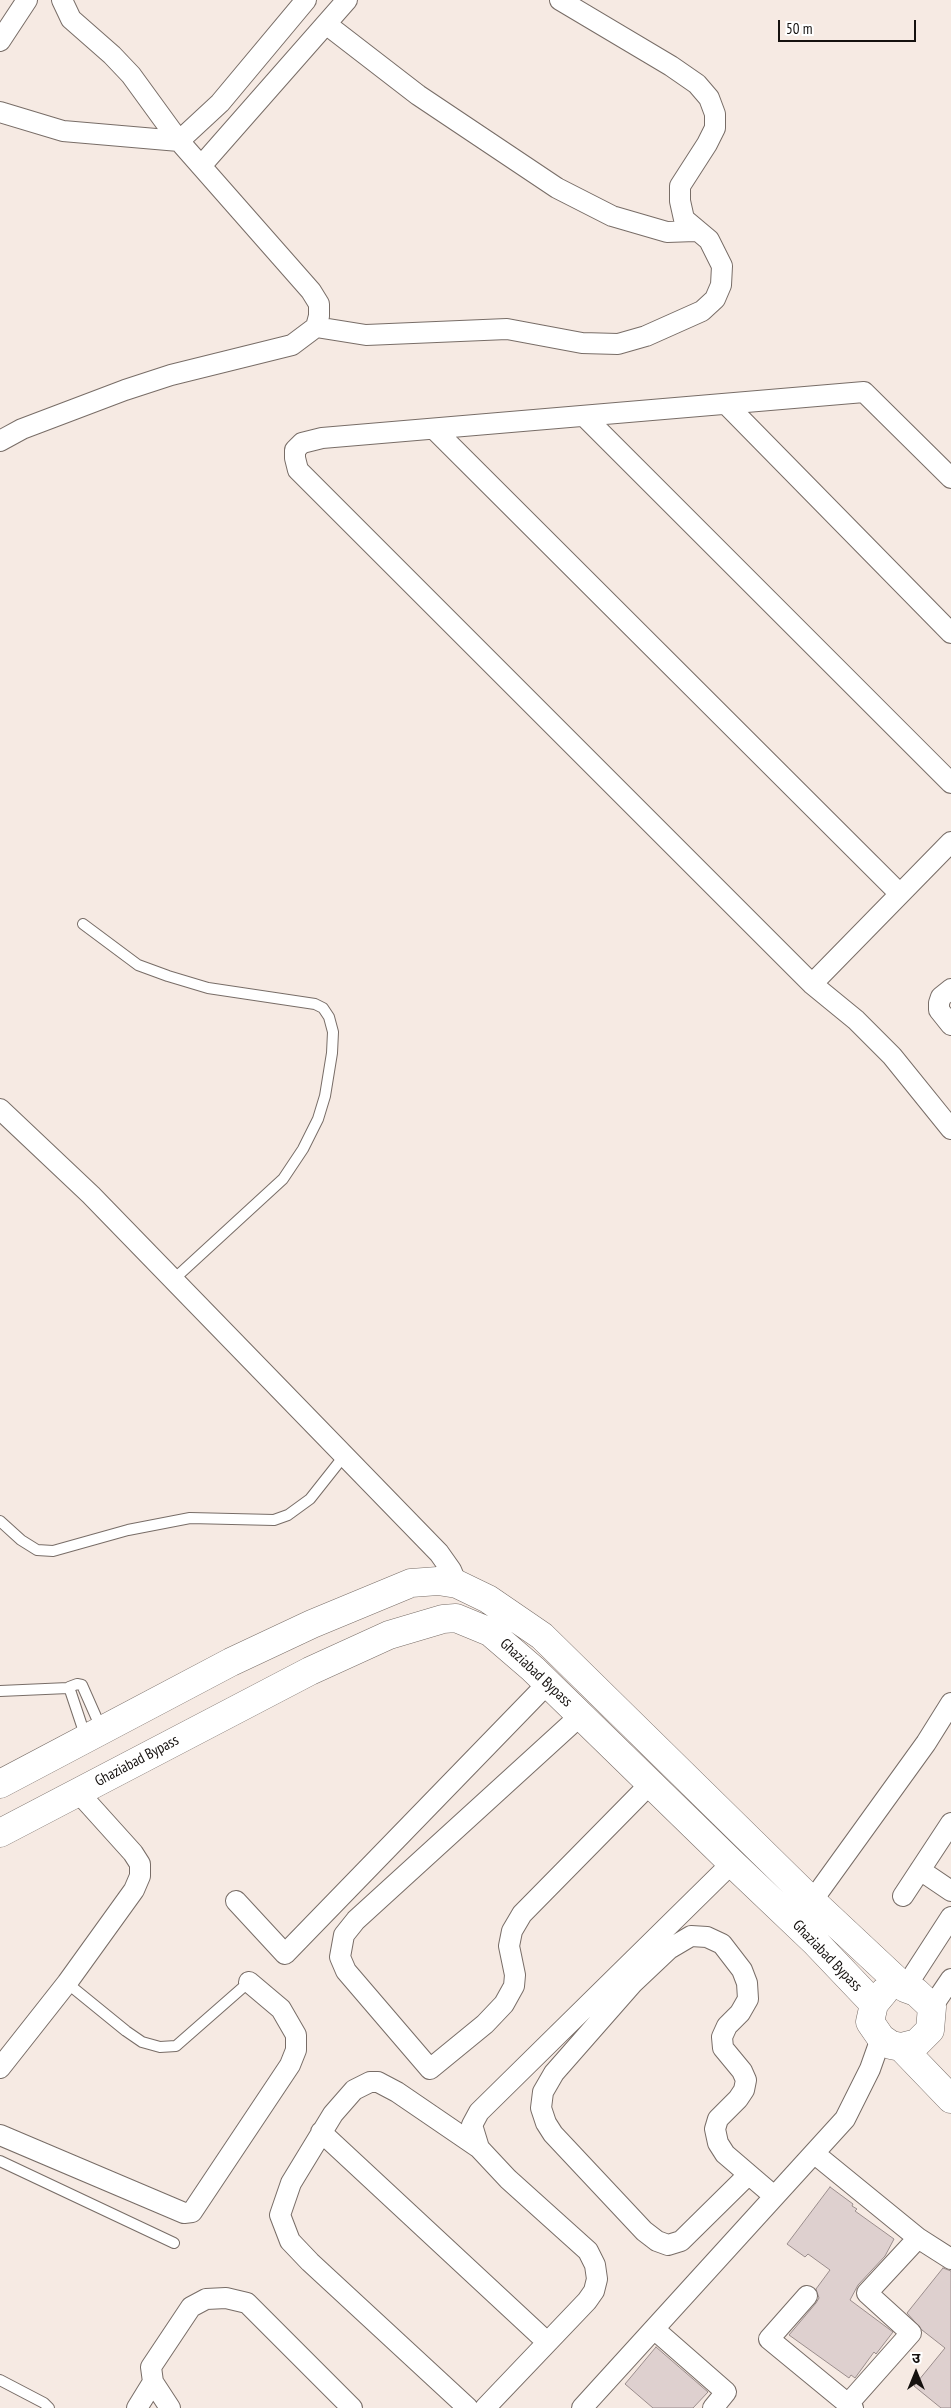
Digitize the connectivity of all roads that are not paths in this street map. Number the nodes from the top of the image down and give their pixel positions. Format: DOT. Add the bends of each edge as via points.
graph roads {
  1 [pos="26,0"];
  2 [pos="62,0"];
  3 [pos="306,0"];
  4 [pos="347,0"];
  5 [pos="560,0"];
  6 [pos="326,24"];
  7 [pos="0,41"];
  8 [pos="0,112"];
  9 [pos="180,141"];
  10 [pos="201,166"];
  11 [pos="695,231"];
  12 [pos="316,327"];
  13 [pos="726,404"];
  14 [pos="584,416"];
  15 [pos="434,428"];
  16 [pos="0,440"];
  17 [pos="951,478"];
  18 [pos="951,633"];
  19 [pos="951,783"];
  20 [pos="951,842"];
  21 [pos="900,893"];
  22 [pos="83,924"];
  23 [pos="812,984"];
  24 [pos="951,989"];
  25 [pos="951,1025"];
  26 [pos="0,1109"];
  27 [pos="951,1129"];
  28 [pos="173,1280"];
  29 [pos="344,1456"];
  30 [pos="0,1520"];
  31 [pos="457,1584"];
  32 [pos="548,1683"];
  33 [pos="186,1686"];
  34 [pos="68,1688"];
  35 [pos="0,1691"];
  36 [pos="951,1703"];
  37 [pos="139,1711"];
  38 [pos="581,1715"];
  39 [pos="206,1725"];
  40 [pos="94,1735"];
  41 [pos="160,1749"];
  42 [pos="651,1783"];
  43 [pos="0,1784"];
  44 [pos="78,1792"];
  45 [pos="951,1823"];
  46 [pos="0,1833"];
  47 [pos="732,1863"];
  48 [pos="920,1870"];
  49 [pos="951,1891"];
  50 [pos="903,1896"];
  51 [pos="812,1900"];
  52 [pos="236,1901"];
  53 [pos="951,1917"];
  54 [pos="951,1979"];
  55 [pos="67,1982"];
  56 [pos="249,1982"];
  57 [pos="905,1988"];
  58 [pos="874,2004"];
  59 [pos="939,2020"];
  60 [pos="891,2042"];
  61 [pos="0,2068"];
  62 [pos="951,2099"];
  63 [pos="321,2132"];
  64 [pos="0,2135"];
  65 [pos="479,2148"];
  66 [pos="814,2154"];
  67 [pos="0,2160"];
  68 [pos="748,2175"];
  69 [pos="774,2196"];
  70 [pos="918,2238"];
  71 [pos="174,2243"];
  72 [pos="951,2259"];
  73 [pos="807,2296"];
  74 [pos="654,2329"];
  75 [pos="547,2342"];
  76 [pos="0,2380"];
  77 [pos="153,2382"];
  78 [pos="851,2406"];
  79 [pos="49,2408"];
  80 [pos="137,2408"];
  81 [pos="170,2408"];
  82 [pos="352,2408"];
  83 [pos="468,2408"];
  84 [pos="485,2408"];
  85 [pos="582,2408"];
  86 [pos="713,2408"];
  1 -- 7 [label="street"];
  2 -- 9 [label="street" via="72,18 131,75"];
  3 -- 9 [label="street" via="220,103"];
  4 -- 6 [label="street"];
  5 -- 11 [label="street" via="671,66 697,84 710,98 715,114 714,128 680,186 684,219"];
  6 -- 10 [label="street"];
  6 -- 11 [label="street" via="418,95 557,188 612,216 667,232"];
  8 -- 9 [label="street" via="63,131"];
  9 -- 10 [label="street"];
  10 -- 12 [label="street" via="311,291 319,304"];
  11 -- 12 [label="street" via="709,240 722,266 721,285 715,299 702,311 646,336 618,344 582,343 507,329 366,335"];
  12 -- 16 [label="street" via="292,345 162,378"];
  13 -- 14 [label="street"];
  13 -- 17 [label="street" via="864,392"];
  13 -- 18 [label="street"];
  14 -- 15 [label="street"];
  14 -- 19 [label="street"];
  15 -- 21 [label="street"];
  15 -- 23 [label="street" via="322,438 302,443 295,450 298,470"];
  20 -- 21 [label="street"];
  21 -- 23 [label="street"];
  22 -- 28 [label="lane" via="138,965 208,988 315,1004 329,1016 333,1032 332,1053 325,1096 303,1149 283,1179"];
  23 -- 27 [label="street" via="856,1020 892,1056"];
  24 -- 25 [label="street" via="939,1003"];
  26 -- 28 [label="street" via="90,1194"];
  28 -- 29 [label="street"];
  29 -- 30 [label="lane" via="310,1499 288,1515 274,1520 190,1518 128,1530 53,1551 37,1550"];
  29 -- 31 [label="street" via="438,1553 452,1570"];
  31 -- 33 [label="highway, Ghaziabad Bypass" via="438,1581 411,1583 312,1624"];
  31 -- 51 [label="highway, Ghaziabad Bypass" via="488,1599 542,1636"];
  32 -- 38 [label="highway, Ghaziabad Bypass"];
  32 -- 39 [label="highway, Ghaziabad Bypass" via="490,1632 456,1618 443,1618 389,1635 310,1671"];
  32 -- 52 [label="street" via="285,1954"];
  33 -- 37 [label="highway, Ghaziabad Bypass"];
  33 -- 39 [label="highway"];
  34 -- 35 [label="lane"];
  34 -- 40 [label="lane"];
  34 -- 40 [label="lane" via="82,1685"];
  36 -- 51 [label="street" via="926,1743"];
  37 -- 40 [label="highway, Ghaziabad Bypass"];
  37 -- 41 [label="highway"];
  38 -- 42 [label="highway, Ghaziabad Bypass"];
  38 -- 42 [label="street" via="356,1920 344,1935 340,1957 346,1971 430,2069 504,2004 514,1986 510,1946 512,1931 522,1914"];
  39 -- 41 [label="highway, Ghaziabad Bypass"];
  40 -- 43 [label="highway, Ghaziabad Bypass"];
  41 -- 44 [label="highway, Ghaziabad Bypass"];
  42 -- 47 [label="highway, Ghaziabad Bypass"];
  44 -- 46 [label="highway, Ghaziabad Bypass"];
  44 -- 55 [label="street" via="133,1853 140,1864 140,1876 134,1890"];
  45 -- 48 [label="street"];
  47 -- 58 [label="highway, Ghaziabad Bypass"];
  47 -- 65 [label="street" via="479,2112 472,2126"];
  48 -- 49 [label="street"];
  48 -- 50 [label="street"];
  51 -- 57 [label="highway, Ghaziabad Bypass"];
  53 -- 57 [label="street"];
  54 -- 59 [label="street"];
  55 -- 56 [label="lane" via="126,2031 142,2042 160,2047 176,2046"];
  55 -- 61 [label="street"];
  56 -- 64 [label="street" via="281,2009 296,2035 296,2050 290,2065 192,2212 184,2213"];
  57 -- 58 [label="highway" via="894,1988 881,1994"];
  57 -- 59 [label="highway, Ghaziabad Bypass" via="916,1992"];
  58 -- 60 [label="highway, Ghaziabad Bypass" via="870,2022"];
  59 -- 60 [label="highway" via="917,2043"];
  60 -- 62 [label="highway, Ghaziabad Bypass"];
  60 -- 66 [label="street" via="870,2069 845,2119"];
  63 -- 65 [label="street" via="354,2090 370,2082 378,2082"];
  63 -- 75 [label="street"];
  63 -- 83 [label="street" via="291,2183 280,2215 290,2241"];
  65 -- 75 [label="street" via="508,2179 588,2251 595,2265 597,2279 594,2291"];
  66 -- 69 [label="street"];
  66 -- 70 [label="street"];
  67 -- 71 [label="lane"];
  68 -- 68 [label="street" via="725,2154 718,2144 715,2129 718,2119 744,2090 746,2080 723,2048 722,2037 748,1999 746,1983 742,1970 722,1944 707,1937 691,1936 669,1949 633,1983 554,2073 543,2092 541,2108 553,2134 644,2231 656,2241 668,2245 681,2241"];
  68 -- 69 [label="street"];
  69 -- 74 [label="street"];
  70 -- 72 [label="street"];
  70 -- 78 [label="street" via="868,2293 911,2333"];
  73 -- 78 [label="street" via="769,2339"];
  74 -- 85 [label="street"];
  74 -- 86 [label="street" via="726,2392"];
  75 -- 84 [label="street"];
  76 -- 79 [label="lane" via="44,2402"];
  77 -- 80 [label="street"];
  77 -- 81 [label="street"];
  77 -- 82 [label="street" via="151,2367 191,2307 206,2299 226,2298 248,2304"];
}
